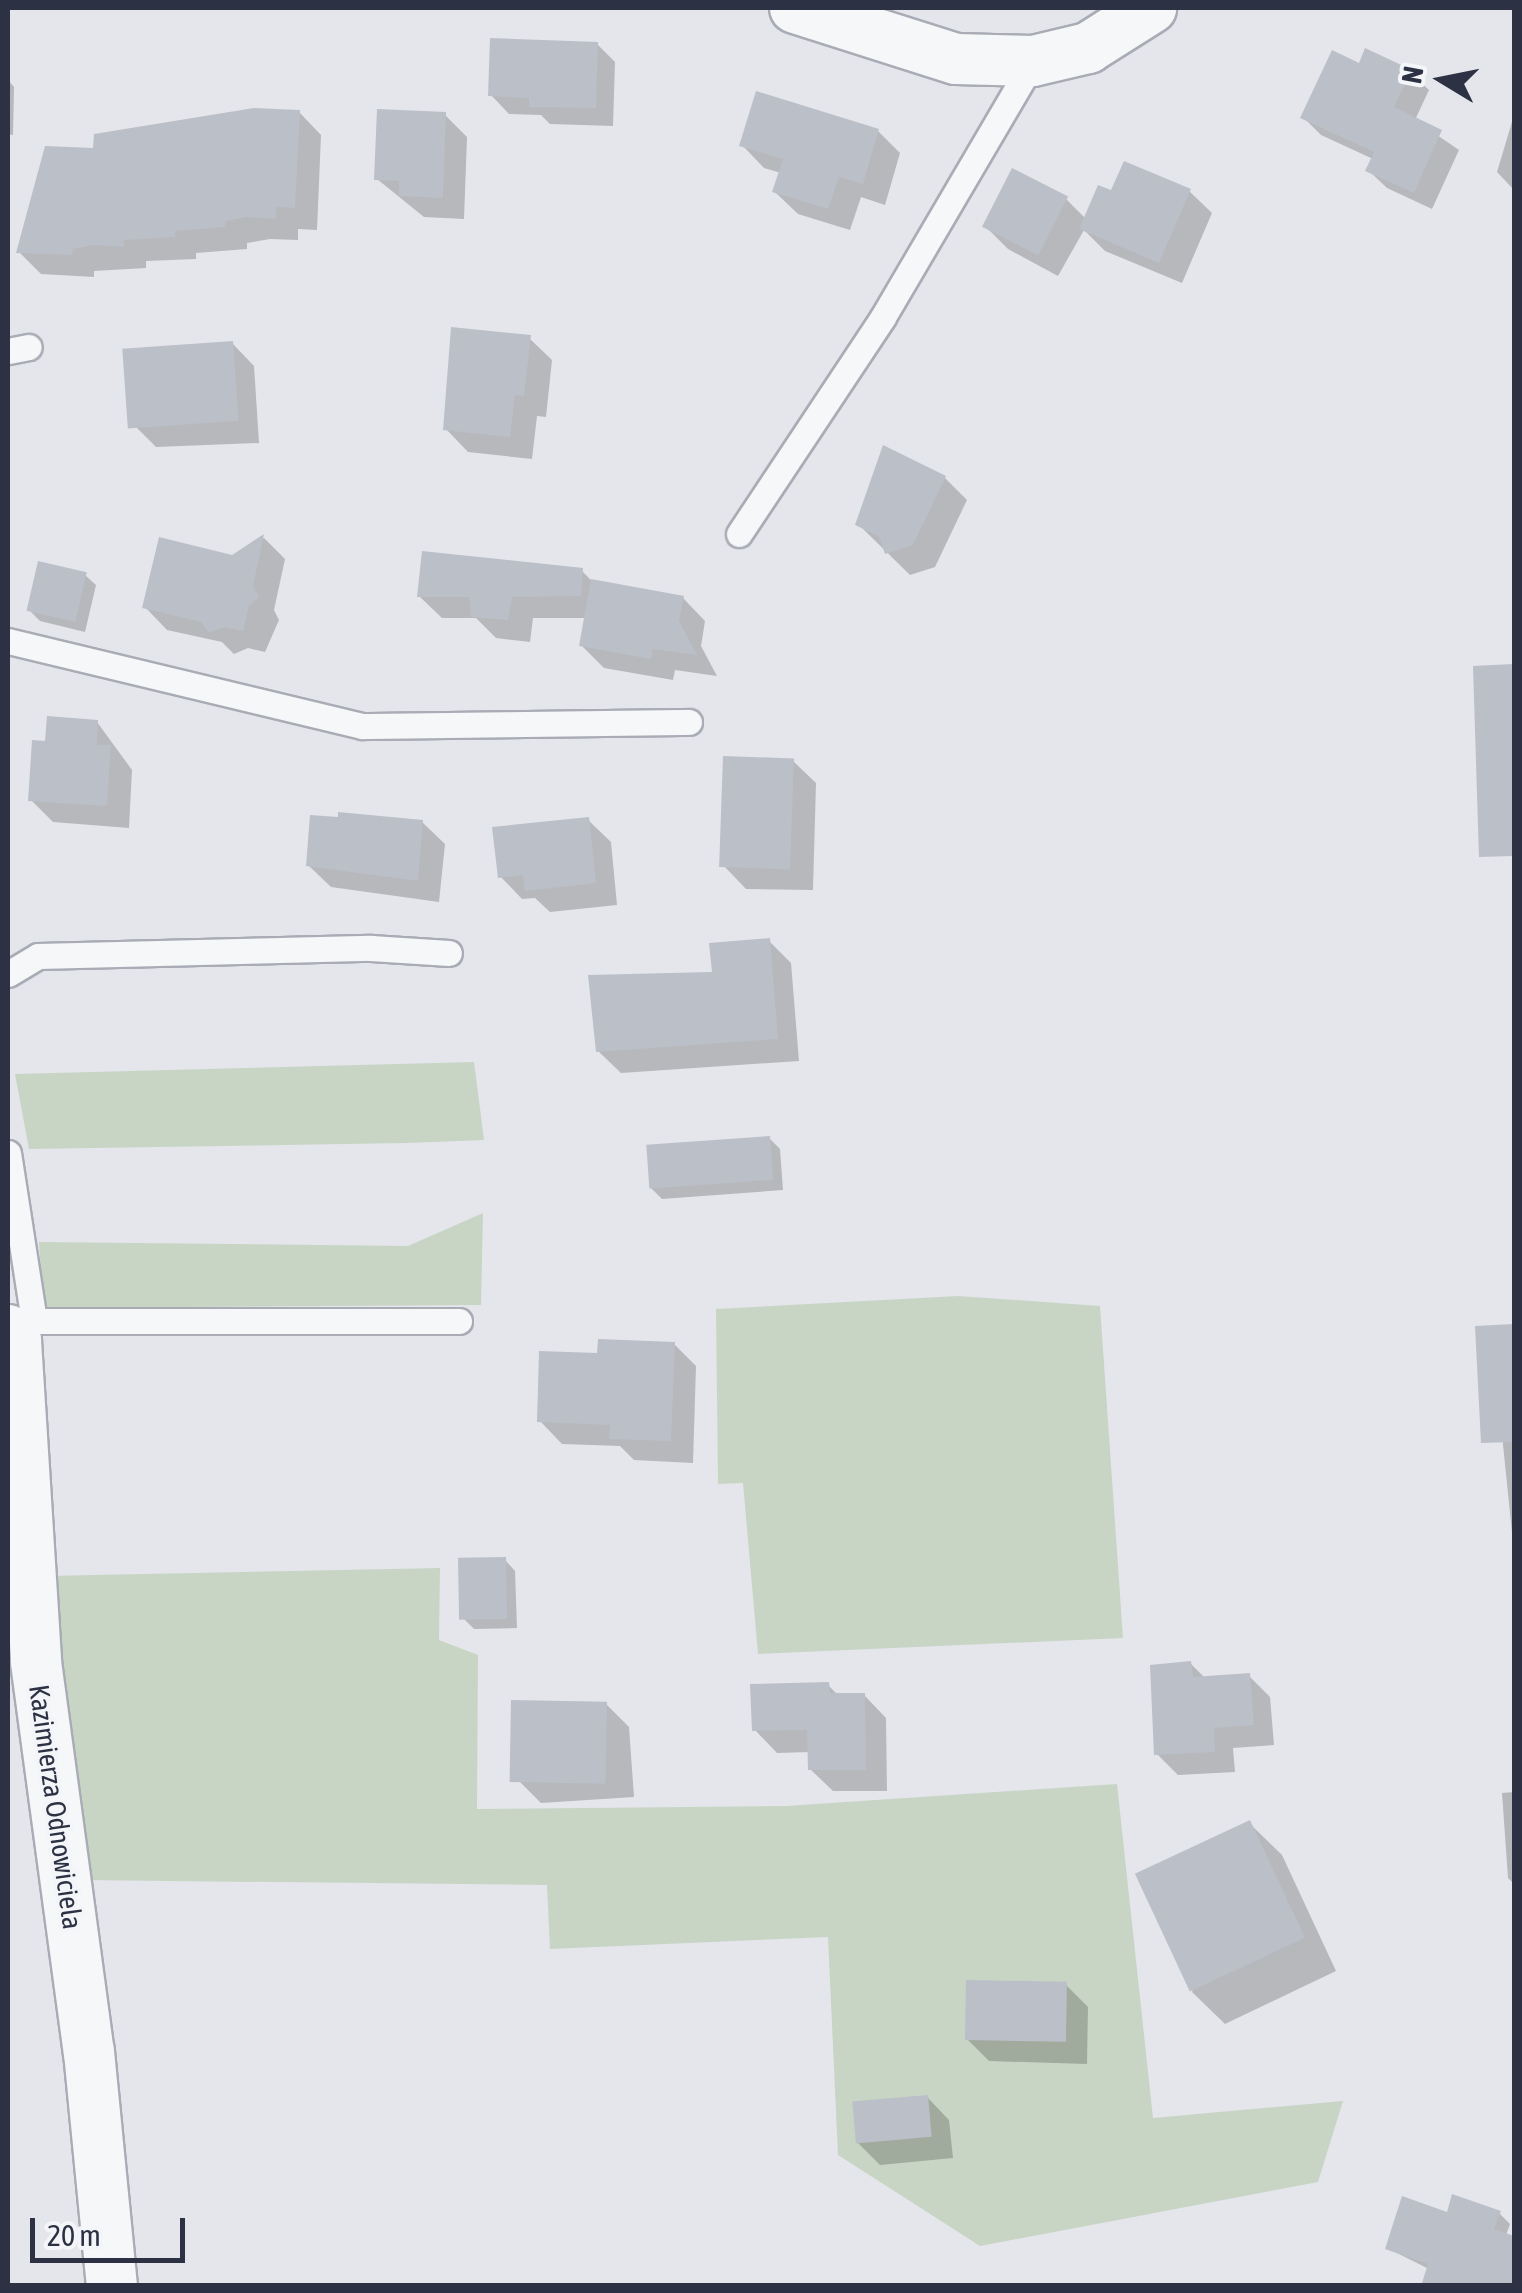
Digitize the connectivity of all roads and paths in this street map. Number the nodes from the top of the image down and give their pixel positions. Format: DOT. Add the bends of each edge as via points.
graph roads {
  1 [pos="795,8"];
  2 [pos="1151,8"];
  3 [pos="1033,60"];
  4 [pos="739,534"];
  5 [pos="8,640"];
  6 [pos="690,722"];
  7 [pos="448,953"];
  8 [pos="8,974"];
  9 [pos="8,1153"];
  10 [pos="458,1321"];
  11 [pos="16,1327"];
  12 [pos="112,2286"];
  1 -- 3 [label="street" via="956,59"];
  2 -- 3 [label="street" via="1088,48"];
  3 -- 4 [label="lane" via="883,316"];
  5 -- 6 [label="lane" via="362,726"];
  7 -- 8 [label="lane" via="371,948 38,956"];
  9 -- 11 [label="lane"];
  10 -- 11 [label="lane"];
  11 -- 12 [label="street, Kazimierza Odnowiciela" via="36,1662 89,2052"];
}
